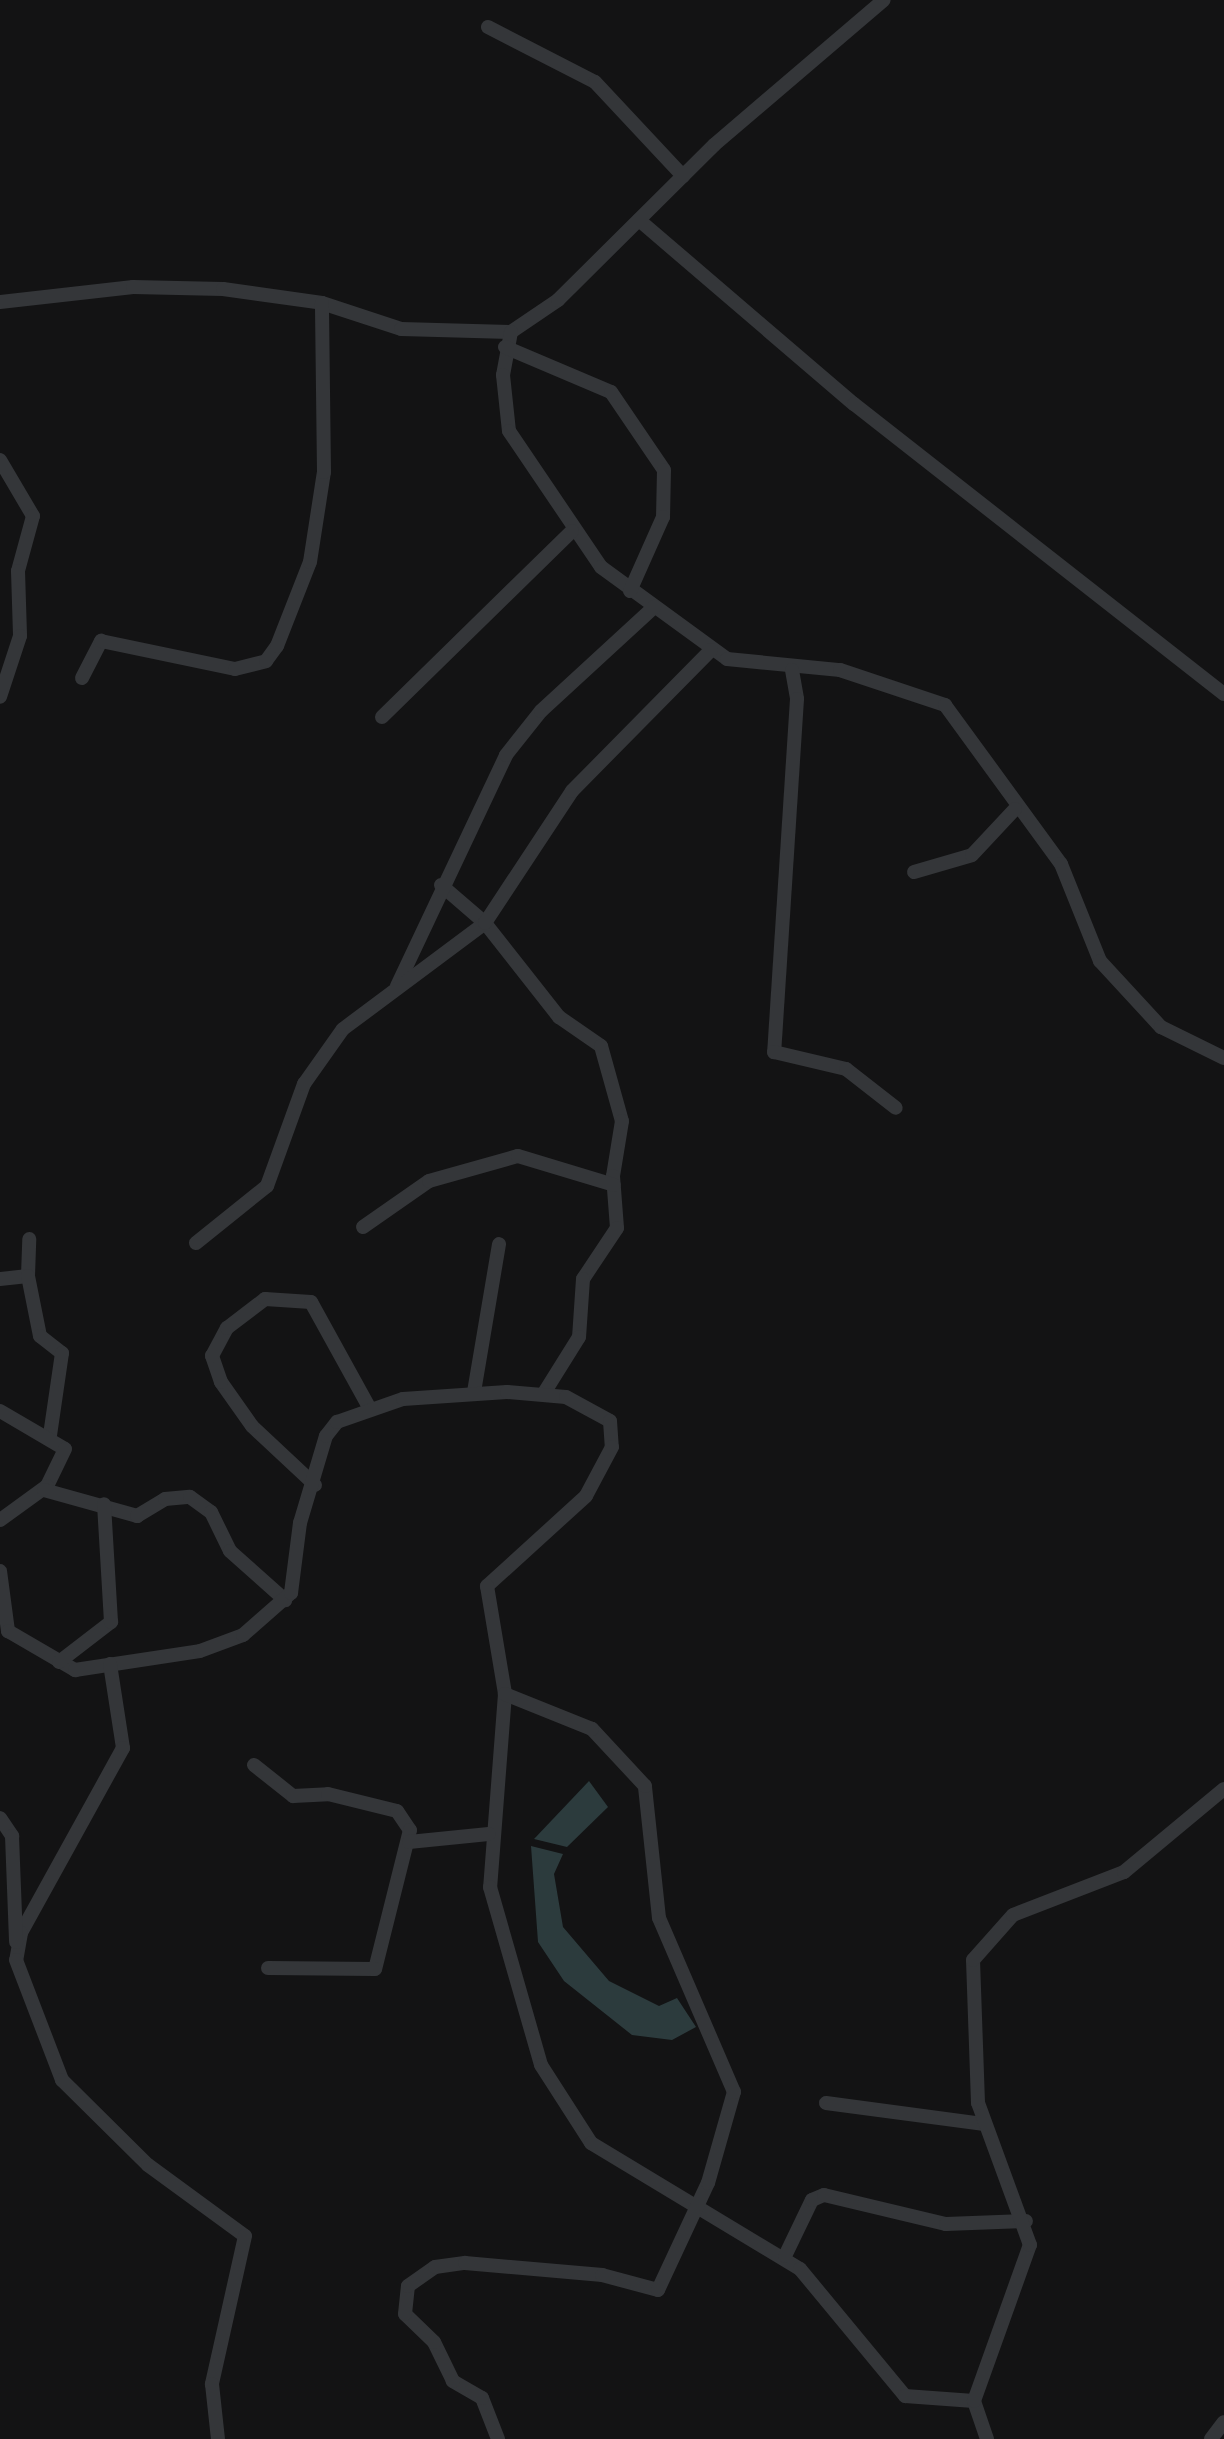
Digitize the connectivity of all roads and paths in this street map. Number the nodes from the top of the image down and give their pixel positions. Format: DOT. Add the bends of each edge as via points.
graph roads {
  1 [pos="884,0"];
  2 [pos="488,28"];
  3 [pos="683,176"];
  4 [pos="639,220"];
  5 [pos="0,302"];
  6 [pos="322,303"];
  7 [pos="508,340"];
  8 [pos="0,460"];
  9 [pos="572,531"];
  10 [pos="630,591"];
  11 [pos="654,607"];
  12 [pos="710,650"];
  13 [pos="792,670"];
  14 [pos="82,678"];
  15 [pos="1224,694"];
  16 [pos="0,697"];
  17 [pos="382,716"];
  18 [pos="1016,809"];
  19 [pos="914,872"];
  20 [pos="441,884"];
  21 [pos="485,923"];
  22 [pos="396,987"];
  23 [pos="1224,1058"];
  24 [pos="896,1108"];
  25 [pos="614,1185"];
  26 [pos="363,1227"];
  27 [pos="29,1239"];
  28 [pos="196,1243"];
  29 [pos="499,1244"];
  30 [pos="28,1276"];
  31 [pos="0,1279"];
  32 [pos="474,1392"];
  33 [pos="544,1393"];
  34 [pos="369,1407"];
  35 [pos="0,1411"];
  36 [pos="50,1435"];
  37 [pos="314,1486"];
  38 [pos="44,1490"];
  39 [pos="104,1504"];
  40 [pos="0,1520"];
  41 [pos="0,1571"];
  42 [pos="286,1600"];
  43 [pos="59,1662"];
  44 [pos="110,1664"];
  45 [pos="505,1694"];
  46 [pos="254,1766"];
  47 [pos="1224,1790"];
  48 [pos="0,1818"];
  49 [pos="489,1834"];
  50 [pos="409,1842"];
  51 [pos="16,1946"];
  52 [pos="268,1968"];
  53 [pos="826,2104"];
  54 [pos="983,2124"];
  55 [pos="697,2208"];
  56 [pos="1026,2220"];
  57 [pos="784,2256"];
  58 [pos="974,2401"];
  59 [pos="1224,2422"];
  60 [pos="218,2439"];
  61 [pos="498,2439"];
  62 [pos="987,2439"];
  63 [pos="1211,2439"];
  1 -- 3 [label="street"];
  2 -- 3 [label="street" via="595,82"];
  3 -- 4 [label="street"];
  4 -- 7 [label="street"];
  4 -- 15 [label="street" via="854,404"];
  5 -- 6 [label="street" via="133,286"];
  6 -- 7 [label="street" via="401,329"];
  6 -- 14 [label="street" via="324,472 310,562 277,646 266,661 235,669 102,641"];
  7 -- 9 [label="street" via="509,432"];
  7 -- 10 [label="street" via="611,392 664,470 663,517"];
  8 -- 16 [label="street" via="33,516 18,570 20,636"];
  9 -- 10 [label="street"];
  9 -- 17 [label="street"];
  10 -- 11 [label="street"];
  11 -- 12 [label="street"];
  11 -- 20 [label="street" via="523,731"];
  12 -- 13 [label="street" via="742,664"];
  12 -- 21 [label="street" via="572,791"];
  13 -- 18 [label="street" via="840,670 945,704 970,732"];
  13 -- 24 [label="street" via="790,837 773,1046 778,1056 846,1068"];
  18 -- 19 [label="street" via="972,855"];
  18 -- 23 [label="street" via="1061,864 1100,962 1161,1027"];
  20 -- 21 [label="street"];
  20 -- 22 [label="street"];
  21 -- 22 [label="street"];
  21 -- 25 [label="street" via="559,1017 607,1057 623,1135"];
  22 -- 28 [label="street" via="343,1029 313,1066 268,1186"];
  25 -- 26 [label="street" via="528,1156 508,1158 429,1181"];
  25 -- 33 [label="street" via="614,1238 583,1279 579,1337"];
  27 -- 30 [label="street"];
  29 -- 32 [label="street"];
  30 -- 31 [label="street"];
  30 -- 36 [label="street" via="40,1336 62,1353"];
  32 -- 33 [label="street"];
  32 -- 34 [label="street"];
  33 -- 45 [label="street" via="599,1412 615,1436 586,1496 490,1579"];
  34 -- 37 [label="street" via="326,1436"];
  34 -- 37 [label="street" via="311,1302 252,1303 227,1328 212,1356 221,1382 252,1426"];
  35 -- 36 [label="street"];
  36 -- 38 [label="street" via="64,1456"];
  37 -- 42 [label="street" via="300,1523 298,1580"];
  38 -- 39 [label="street"];
  38 -- 40 [label="street"];
  39 -- 42 [label="street" via="137,1516 164,1499 202,1504 230,1550"];
  39 -- 43 [label="street" via="111,1622"];
  41 -- 43 [label="street" via="8,1630"];
  42 -- 44 [label="street" via="222,1644"];
  43 -- 44 [label="street" via="90,1673"];
  44 -- 51 [label="street" via="123,1748"];
  45 -- 49 [label="street"];
  45 -- 55 [label="street" via="592,1729 645,1786 652,1890 683,1986 722,2051 734,2092"];
  46 -- 50 [label="street" via="300,1799 328,1794 396,1811"];
  47 -- 54 [label="street" via="1139,1862 1032,1903 982,1945 971,1970"];
  48 -- 51 [label="street" via="12,1836"];
  49 -- 50 [label="street"];
  49 -- 55 [label="street" via="496,1924 541,2065 569,2117 611,2159"];
  50 -- 52 [label="street" via="376,1969"];
  51 -- 60 [label="street" via="37,2030 62,2080 148,2165 245,2236 212,2384"];
  53 -- 54 [label="street"];
  54 -- 56 [label="street"];
  55 -- 57 [label="street"];
  55 -- 61 [label="street" via="658,2290 594,2274 452,2262 408,2286 406,2314 440,2350 453,2381 482,2398"];
  56 -- 57 [label="street" via="946,2224 824,2195 812,2200"];
  56 -- 58 [label="street" via="1027,2266"];
  57 -- 58 [label="street" via="832,2301 905,2396"];
  58 -- 62 [label="street"];
  59 -- 63 [label="street"];
}
